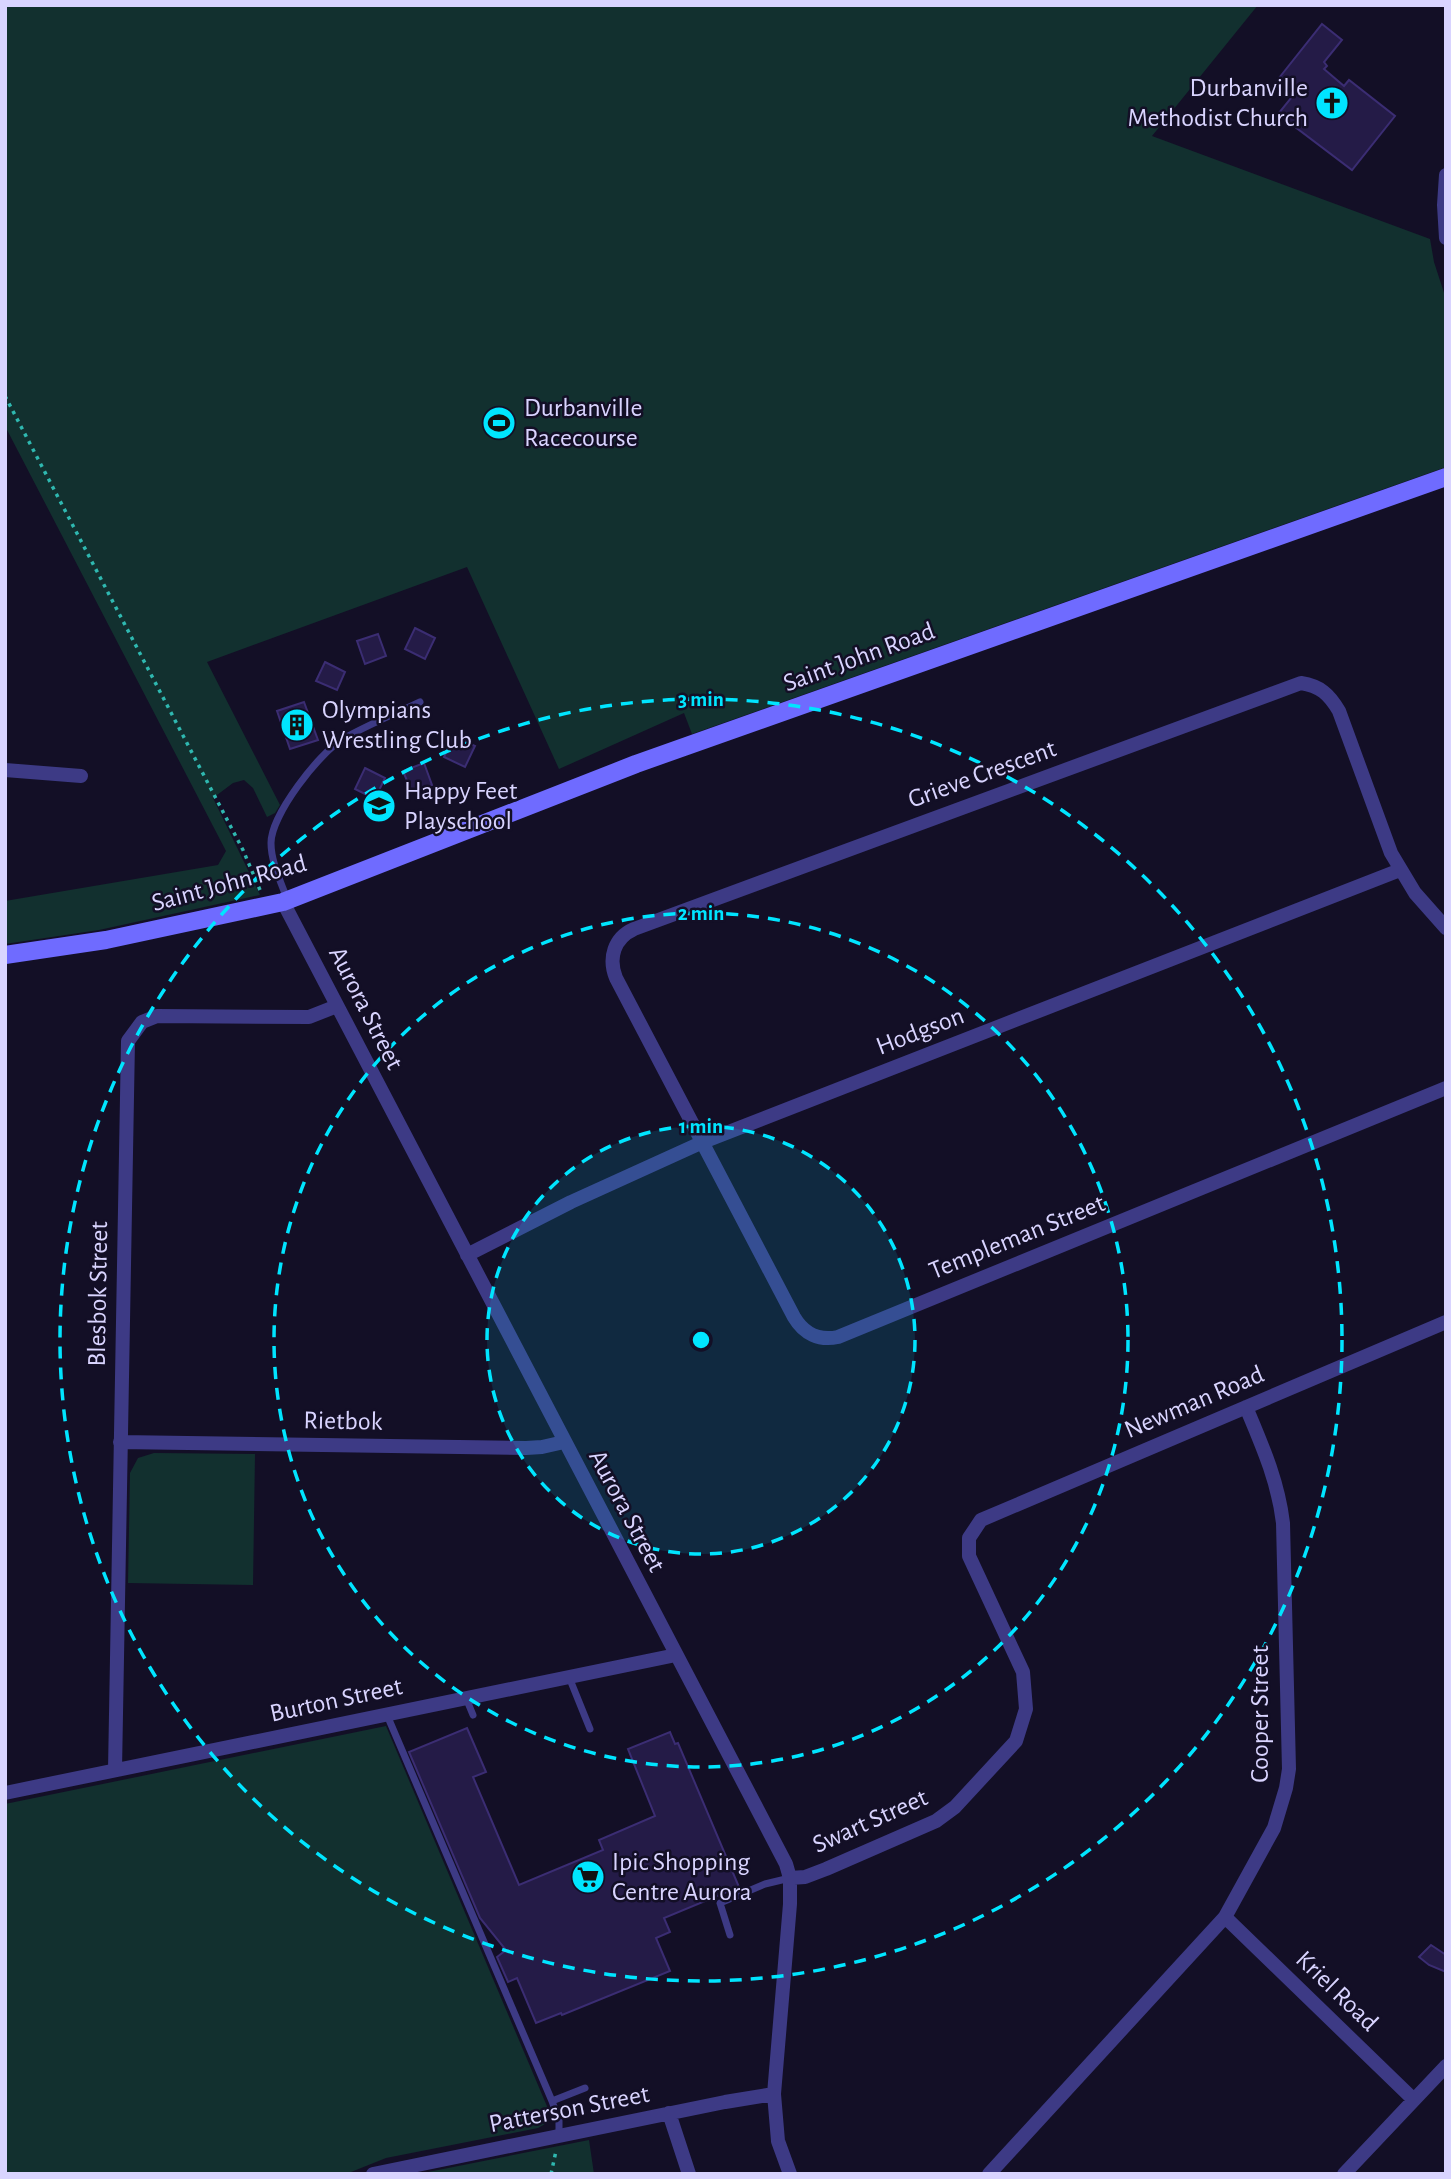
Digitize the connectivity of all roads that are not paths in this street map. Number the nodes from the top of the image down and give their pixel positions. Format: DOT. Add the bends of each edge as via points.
graph roads {
  1 [pos="1446,175"];
  2 [pos="1446,238"];
  3 [pos="1446,477"];
  4 [pos="420,702"];
  5 [pos="5,770"];
  6 [pos="81,776"];
  7 [pos="1400,870"];
  8 [pos="279,902"];
  9 [pos="1446,928"];
  10 [pos="5,955"];
  11 [pos="337,1006"];
  12 [pos="1446,1088"];
  13 [pos="703,1142"];
  14 [pos="467,1255"];
  15 [pos="1446,1322"];
  16 [pos="1246,1407"];
  17 [pos="120,1442"];
  18 [pos="564,1442"];
  19 [pos="969,1538"];
  20 [pos="676,1655"];
  21 [pos="569,1677"];
  22 [pos="467,1699"];
  23 [pos="387,1715"];
  24 [pos="473,1715"];
  25 [pos="590,1729"];
  26 [pos="115,1770"];
  27 [pos="5,1793"];
  28 [pos="789,1878"];
  29 [pos="1225,1917"];
  30 [pos="730,1935"];
  31 [pos="1446,2066"];
  32 [pos="585,2088"];
  33 [pos="774,2095"];
  34 [pos="1414,2099"];
  35 [pos="552,2101"];
  36 [pos="669,2113"];
  37 [pos="559,2135"];
  38 [pos="373,2174"];
  39 [pos="689,2174"];
  40 [pos="790,2174"];
  41 [pos="989,2174"];
  42 [pos="1344,2174"];
  1 -- 2 [label="street"];
  3 -- 8 [label="main road, Saint John Road" via="635,764"];
  4 -- 8 [label="lane" via="340,740 297,789 272,832"];
  5 -- 6 [label="street"];
  7 -- 9 [label="street, Grieve Crescent"];
  7 -- 13 [label="street, Hodgson"];
  7 -- 13 [label="street, Grieve Crescent" via="1339,711 1323,690 1301,682 634,929 617,943 612,969"];
  8 -- 10 [label="main road, Saint John Road" via="106,940"];
  8 -- 11 [label="street, Aurora Street"];
  11 -- 14 [label="street, Aurora Street"];
  11 -- 17 [label="street, Blesbok Street" via="309,1017 157,1016 142,1022 132,1034 127,1049"];
  12 -- 13 [label="street, Templeman Street" via="831,1339 810,1334 798,1324"];
  13 -- 14 [label="street, Hodgson"];
  14 -- 18 [label="street, Aurora Street"];
  15 -- 16 [label="street, Newman Road"];
  16 -- 19 [label="street, Newman Road" via="987,1516"];
  16 -- 29 [label="street, Cooper Street" via="1281,1503 1289,1769 1273,1828"];
  17 -- 18 [label="street, Rietbok" via="526,1448"];
  17 -- 26 [label="street, Blesbok Street"];
  18 -- 20 [label="street, Aurora Street"];
  19 -- 28 [label="street, Swart Street" via="972,1564 1023,1672 1026,1709 1016,1741 955,1807 936,1821 826,1869"];
  20 -- 21 [label="street, Burton Street"];
  20 -- 28 [label="street, Aurora Street" via="771,1832"];
  21 -- 22 [label="street, Burton Street"];
  21 -- 25 [label="lane"];
  22 -- 23 [label="street, Burton Street"];
  22 -- 24 [label="lane"];
  23 -- 26 [label="street, Burton Street"];
  23 -- 35 [label="lane"];
  26 -- 27 [label="street, Burton Street"];
  28 -- 30 [label="lane" via="720,1903"];
  28 -- 33 [label="street, Aurora Street"];
  29 -- 34 [label="street, Kriel Road"];
  29 -- 41 [label="street, Cooper Street"];
  31 -- 34 [label="street"];
  32 -- 35 [label="lane"];
  33 -- 36 [label="street, Patterson Street"];
  33 -- 40 [label="street, Aurora Street" via="778,2141"];
  34 -- 42 [label="street"];
  35 -- 37 [label="lane"];
  36 -- 37 [label="street, Patterson Street"];
  36 -- 39 [label="street"];
  37 -- 38 [label="street, Patterson Street"];
}
